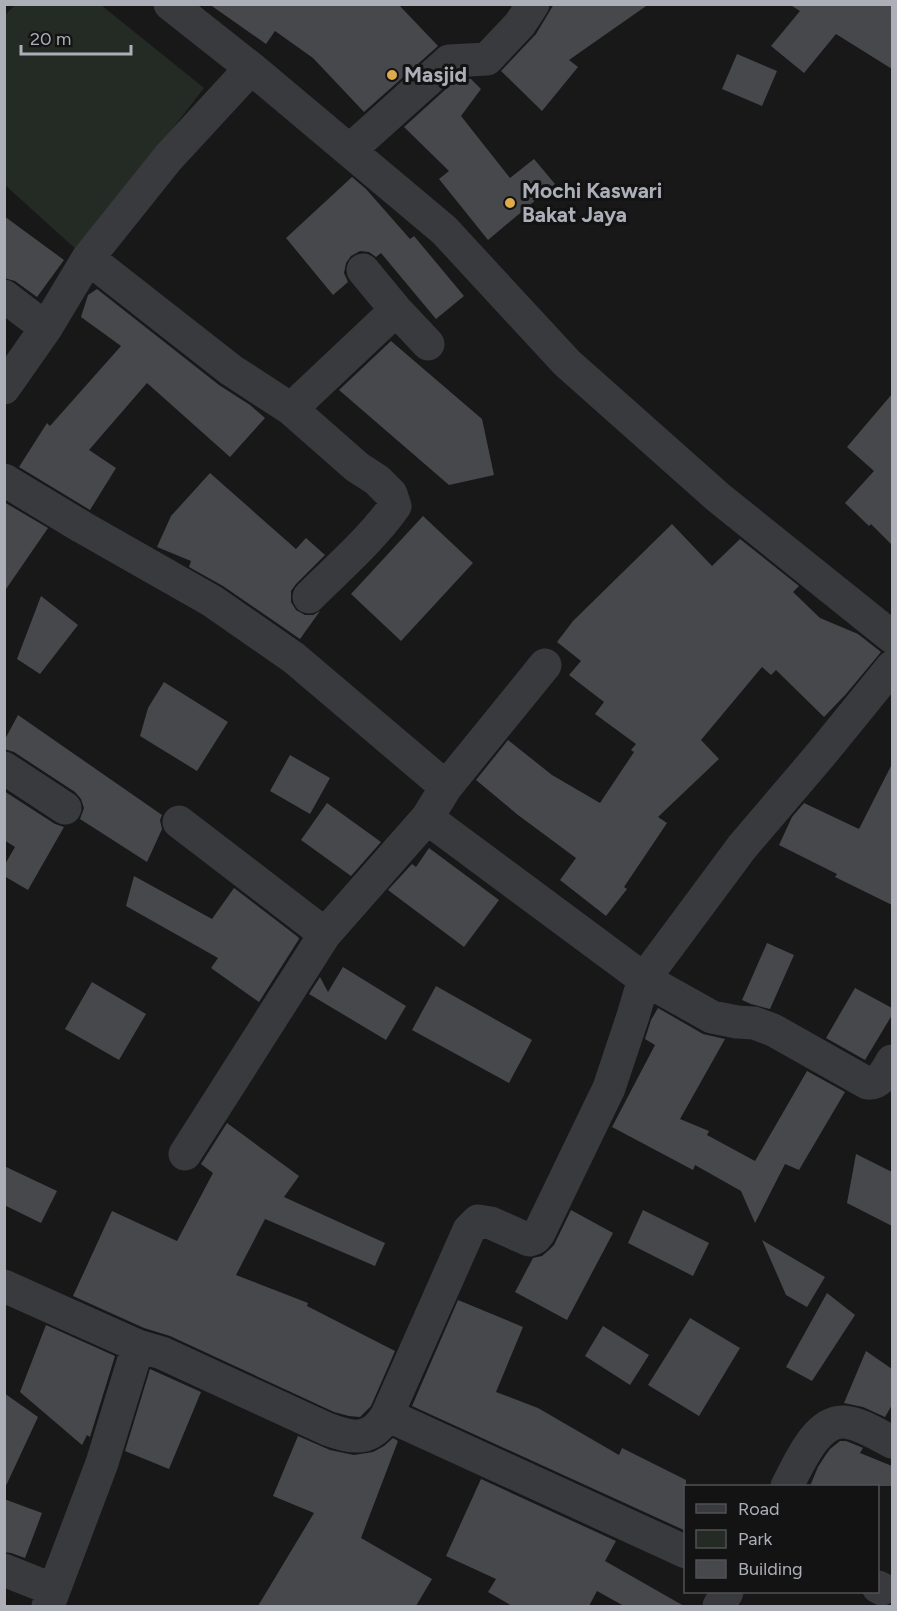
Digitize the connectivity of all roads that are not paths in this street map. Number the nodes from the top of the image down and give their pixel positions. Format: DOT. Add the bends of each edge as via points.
graph roads {
  1 [pos="170,4"];
  2 [pos="533,4"];
  3 [pos="251,68"];
  4 [pos="350,150"];
  5 [pos="88,258"];
  6 [pos="363,270"];
  7 [pos="4,296"];
  8 [pos="396,310"];
  9 [pos="46,328"];
  10 [pos="428,344"];
  11 [pos="4,388"];
  12 [pos="291,409"];
  13 [pos="4,480"];
  14 [pos="309,597"];
  15 [pos="892,637"];
  16 [pos="545,665"];
  17 [pos="892,667"];
  18 [pos="4,768"];
  19 [pos="446,787"];
  20 [pos="64,808"];
  21 [pos="427,818"];
  22 [pos="179,822"];
  23 [pos="325,934"];
  24 [pos="644,979"];
  25 [pos="892,1061"];
  26 [pos="184,1154"];
  27 [pos="4,1286"];
  28 [pos="138,1346"];
  29 [pos="387,1415"];
  30 [pos="892,1442"];
  31 [pos="788,1485"];
  32 [pos="684,1551"];
  33 [pos="4,1570"];
  34 [pos="727,1593"];
  35 [pos="51,1598"];
  36 [pos="719,1606"];
  1 -- 3 [label="street"];
  2 -- 4 [label="street" via="487,59 449,61"];
  3 -- 4 [label="street"];
  3 -- 5 [label="street" via="168,158"];
  4 -- 15 [label="street" via="444,230 576,370 719,498"];
  5 -- 9 [label="street"];
  5 -- 12 [label="street" via="231,370"];
  6 -- 8 [label="street"];
  7 -- 9 [label="street"];
  8 -- 10 [label="street"];
  8 -- 12 [label="street"];
  9 -- 11 [label="street"];
  12 -- 14 [label="street" via="377,480 391,494 395,506"];
  13 -- 19 [label="street" via="212,602 294,658"];
  16 -- 19 [label="street"];
  17 -- 24 [label="street" via="742,847"];
  18 -- 20 [label="street"];
  19 -- 21 [label="street"];
  21 -- 23 [label="street"];
  21 -- 24 [label="street"];
  22 -- 23 [label="street"];
  23 -- 26 [label="street"];
  24 -- 25 [label="street" via="712,1017 773,1030 867,1083 877,1082"];
  24 -- 29 [label="street" via="609,1088 539,1233 529,1240 491,1223 474,1224"];
  27 -- 28 [label="street"];
  28 -- 29 [label="street" via="162,1353 345,1436 363,1436 380,1426"];
  28 -- 35 [label="street" via="102,1462"];
  29 -- 32 [label="street"];
  30 -- 31 [label="street" via="843,1422 826,1426 814,1438"];
  33 -- 35 [label="street"];
  34 -- 36 [label="street"];
}
